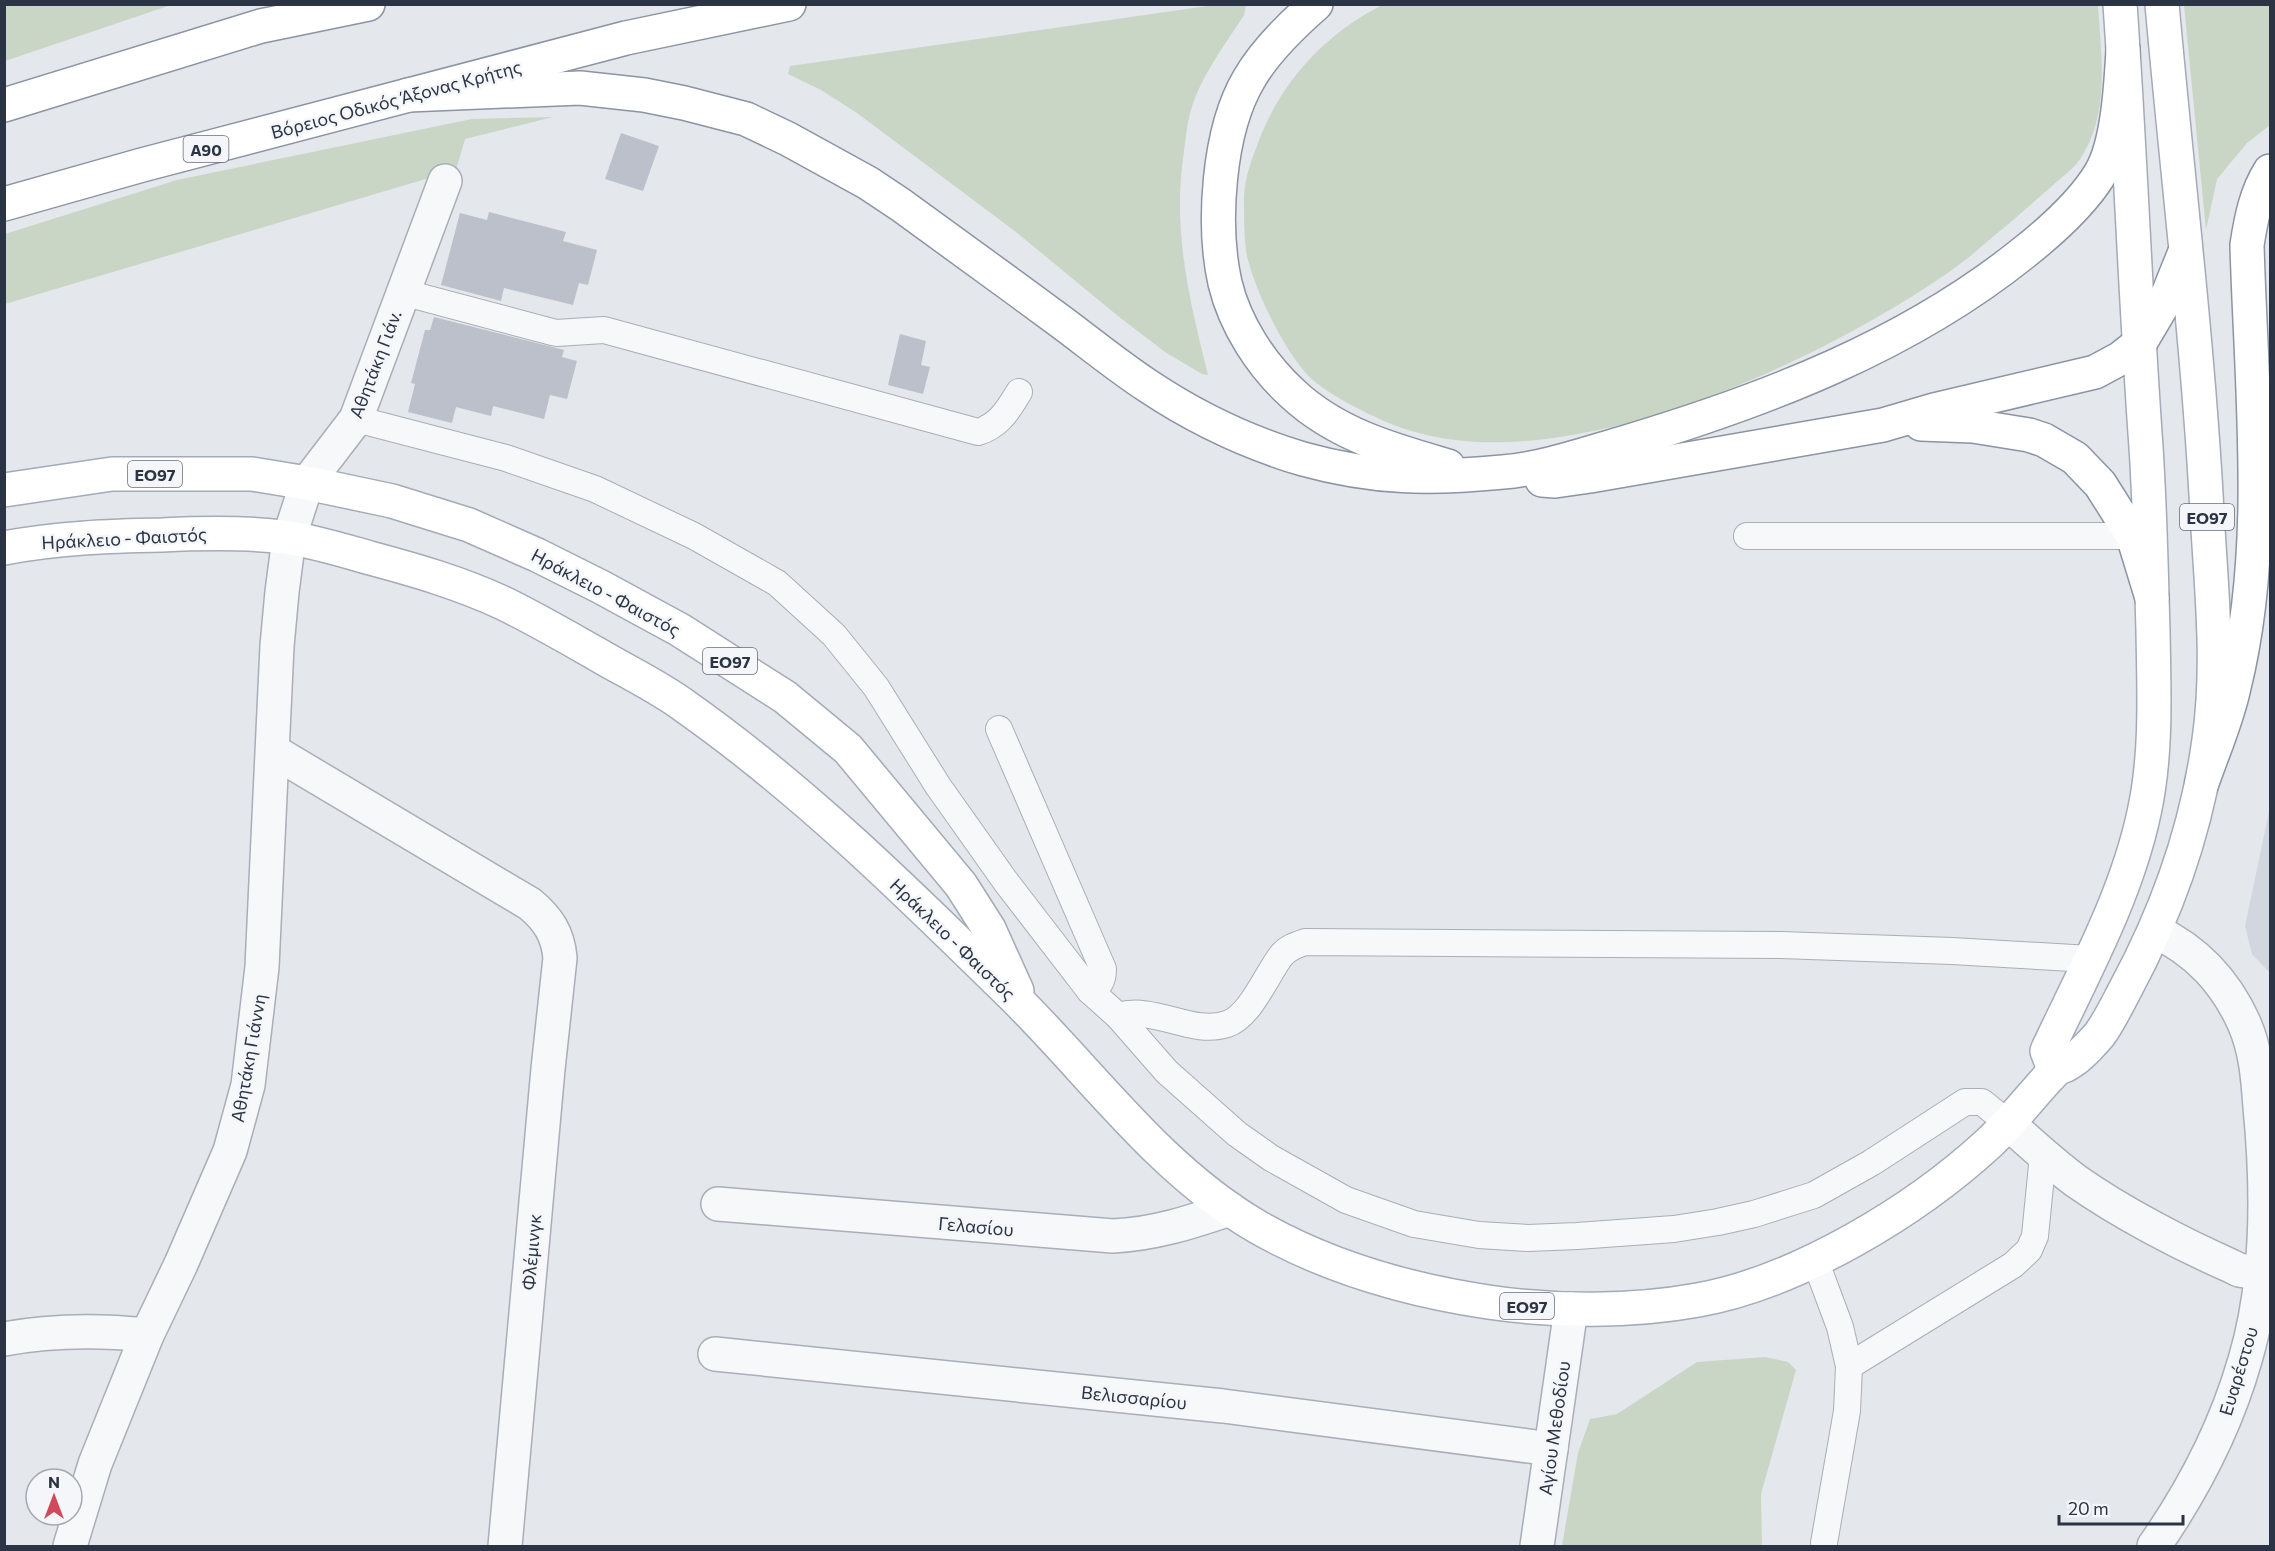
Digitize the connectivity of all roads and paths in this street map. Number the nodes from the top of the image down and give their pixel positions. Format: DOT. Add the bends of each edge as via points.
graph roads {
  1 [pos="368,4"];
  2 [pos="789,4"];
  3 [pos="1316,4"];
  4 [pos="2120,4"];
  5 [pos="2162,4"];
  6 [pos="323,10"];
  7 [pos="2123,50"];
  8 [pos="408,95"];
  9 [pos="4,105"];
  10 [pos="2271,171"];
  11 [pos="445,181"];
  12 [pos="4,204"];
  13 [pos="2185,252"];
  14 [pos="402,292"];
  15 [pos="2140,343"];
  16 [pos="1019,392"];
  17 [pos="356,419"];
  18 [pos="1883,425"];
  19 [pos="1491,473"];
  20 [pos="307,483"];
  21 [pos="4,490"];
  22 [pos="1747,536"];
  23 [pos="2133,536"];
  24 [pos="290,538"];
  25 [pos="4,548"];
  26 [pos="2152,598"];
  27 [pos="999,729"];
  28 [pos="273,751"];
  29 [pos="2202,783"];
  30 [pos="2155,931"];
  31 [pos="2090,959"];
  32 [pos="1090,991"];
  33 [pos="1024,1006"];
  34 [pos="1118,1016"];
  35 [pos="2054,1069"];
  36 [pos="2009,1124"];
  37 [pos="2043,1155"];
  38 [pos="718,1204"];
  39 [pos="1230,1209"];
  40 [pos="1815,1260"];
  41 [pos="2266,1274"];
  42 [pos="1571,1309"];
  43 [pos="147,1335"];
  44 [pos="4,1340"];
  45 [pos="715,1354"];
  46 [pos="1849,1366"];
  47 [pos="1551,1449"];
  48 [pos="1824,1543"];
  49 [pos="70,1546"];
  50 [pos="505,1546"];
  51 [pos="1537,1546"];
  52 [pos="2154,1546"];
  1 -- 6 [label="main road"];
  2 -- 8 [label="main road, Βόρειος Οδικός Άξονας Κρήτης / Α90" via="626,38"];
  3 -- 19 [label="main road" via="1249,79 1234,112 1225,148 1219,187 1220,244 1225,284 1239,322 1270,370 1322,417 1392,450"];
  4 -- 7 [label="main road"];
  5 -- 13 [label="main road, ΕΟ97"];
  6 -- 9 [label="main road"];
  7 -- 15 [label="main road"];
  7 -- 19 [label="main road" via="2114,132 2103,170 2081,199 2035,243 1969,293 1868,351 1770,394 1633,440"];
  8 -- 12 [label="main road, Βόρειος Οδικός Άξονας Κρήτης / Α90"];
  8 -- 19 [label="main road" via="580,88 654,97 746,119 868,183 1148,386 1229,432 1302,459 1378,475 1446,478"];
  10 -- 29 [label="main road" via="2251,217 2247,245 2255,510 2251,592 2234,689"];
  11 -- 14 [label="street, Αθητάκη Γιάν."];
  13 -- 15 [label="main road" via="2166,298"];
  13 -- 29 [label="main road, ΕΟ97" via="2205,468 2215,658"];
  14 -- 16 [label="lane" via="556,333 604,330 978,432 991,428 1005,415"];
  14 -- 17 [label="street, Αθητάκη Γιάν."];
  15 -- 18 [label="main road" via="2095,372"];
  15 -- 26 [label="main road"];
  17 -- 20 [label="street, Αθητάκη Γιάν."];
  17 -- 32 [label="lane" via="496,456 595,489 694,536 777,583 834,635 876,687 938,786"];
  18 -- 19 [label="main road" via="1570,479"];
  18 -- 23 [label="main road" via="1973,426 2044,440 2086,468"];
  20 -- 21 [label="main road, Ηράκλειο - Φαιστός / ΕΟ97" via="252,474 112,474"];
  20 -- 24 [label="street, Αθητάκη Γιάν."];
  20 -- 33 [label="main road, Ηράκλειο - Φαιστός / ΕΟ97" via="392,501 469,525 537,555 680,630 785,697 848,749 961,885 990,929"];
  22 -- 23 [label="lane"];
  23 -- 26 [label="main road"];
  24 -- 25 [label="main road, Ηράκλειο - Φαιστός / ΕΟ97" via="229,533 93,536"];
  24 -- 28 [label="street, Αθητάκη Γιάννη" via="277,646"];
  24 -- 33 [label="main road, Ηράκλειο - Φαιστός / ΕΟ97" via="429,574 500,601 680,702 791,788"];
  26 -- 31 [label="main road" via="2154,727 2145,812 2122,886"];
  27 -- 32 [label="lane" via="1103,969 1099,987"];
  28 -- 43 [label="street, Αθητάκη Γιάννη" via="262,967 248,1085 217,1185"];
  28 -- 50 [label="street, Φλέμινγκ" via="530,904 550,925 557,941 560,958"];
  29 -- 30 [label="main road, ΕΟ97" via="2183,855"];
  30 -- 35 [label="main road, ΕΟ97" via="2101,1033 2071,1062"];
  30 -- 41 [label="street, Ευαρέστου" via="2193,953 2208,967 2235,1005 2252,1046 2263,1134"];
  31 -- 34 [label="lane" via="1781,945 1305,942 1282,955 1241,1014 1227,1024 1208,1027 1140,1013"];
  31 -- 35 [label="main road" via="2047,1051"];
  32 -- 34 [label="lane"];
  33 -- 39 [label="main road, ΕΟ97" via="1121,1113"];
  34 -- 36 [label="lane" via="1208,1111 1271,1158 1375,1211 1414,1224 1479,1235 1576,1236 1718,1222 1814,1195 1965,1102 1982,1102"];
  35 -- 36 [label="main road, ΕΟ97"];
  36 -- 37 [label="street"];
  36 -- 40 [label="main road, ΕΟ97" via="1957,1170 1899,1212"];
  37 -- 41 [label="street" via="2078,1182 2167,1234 2239,1270"];
  37 -- 46 [label="lane" via="2035,1236 2029,1250 2013,1265"];
  38 -- 39 [label="street, Γελασίου" via="1113,1236 1173,1228"];
  39 -- 42 [label="main road, ΕΟ97" via="1292,1245 1392,1282 1486,1302"];
  40 -- 42 [label="main road, ΕΟ97" via="1761,1282 1699,1300"];
  40 -- 46 [label="lane" via="1840,1327"];
  41 -- 52 [label="street, Ευαρέστου" via="2246,1360 2223,1420 2204,1463"];
  42 -- 47 [label="street, Αγίου Μεθοδίου"];
  43 -- 44 [label="street" via="71,1331"];
  43 -- 49 [label="street, Αθητάκη Γιάννη" via="95,1464"];
  45 -- 47 [label="street, Βελισσαρίου" via="1223,1406"];
  46 -- 48 [label="lane" via="1847,1411"];
  47 -- 51 [label="street, Αγίου Μεθοδίου"];
}
